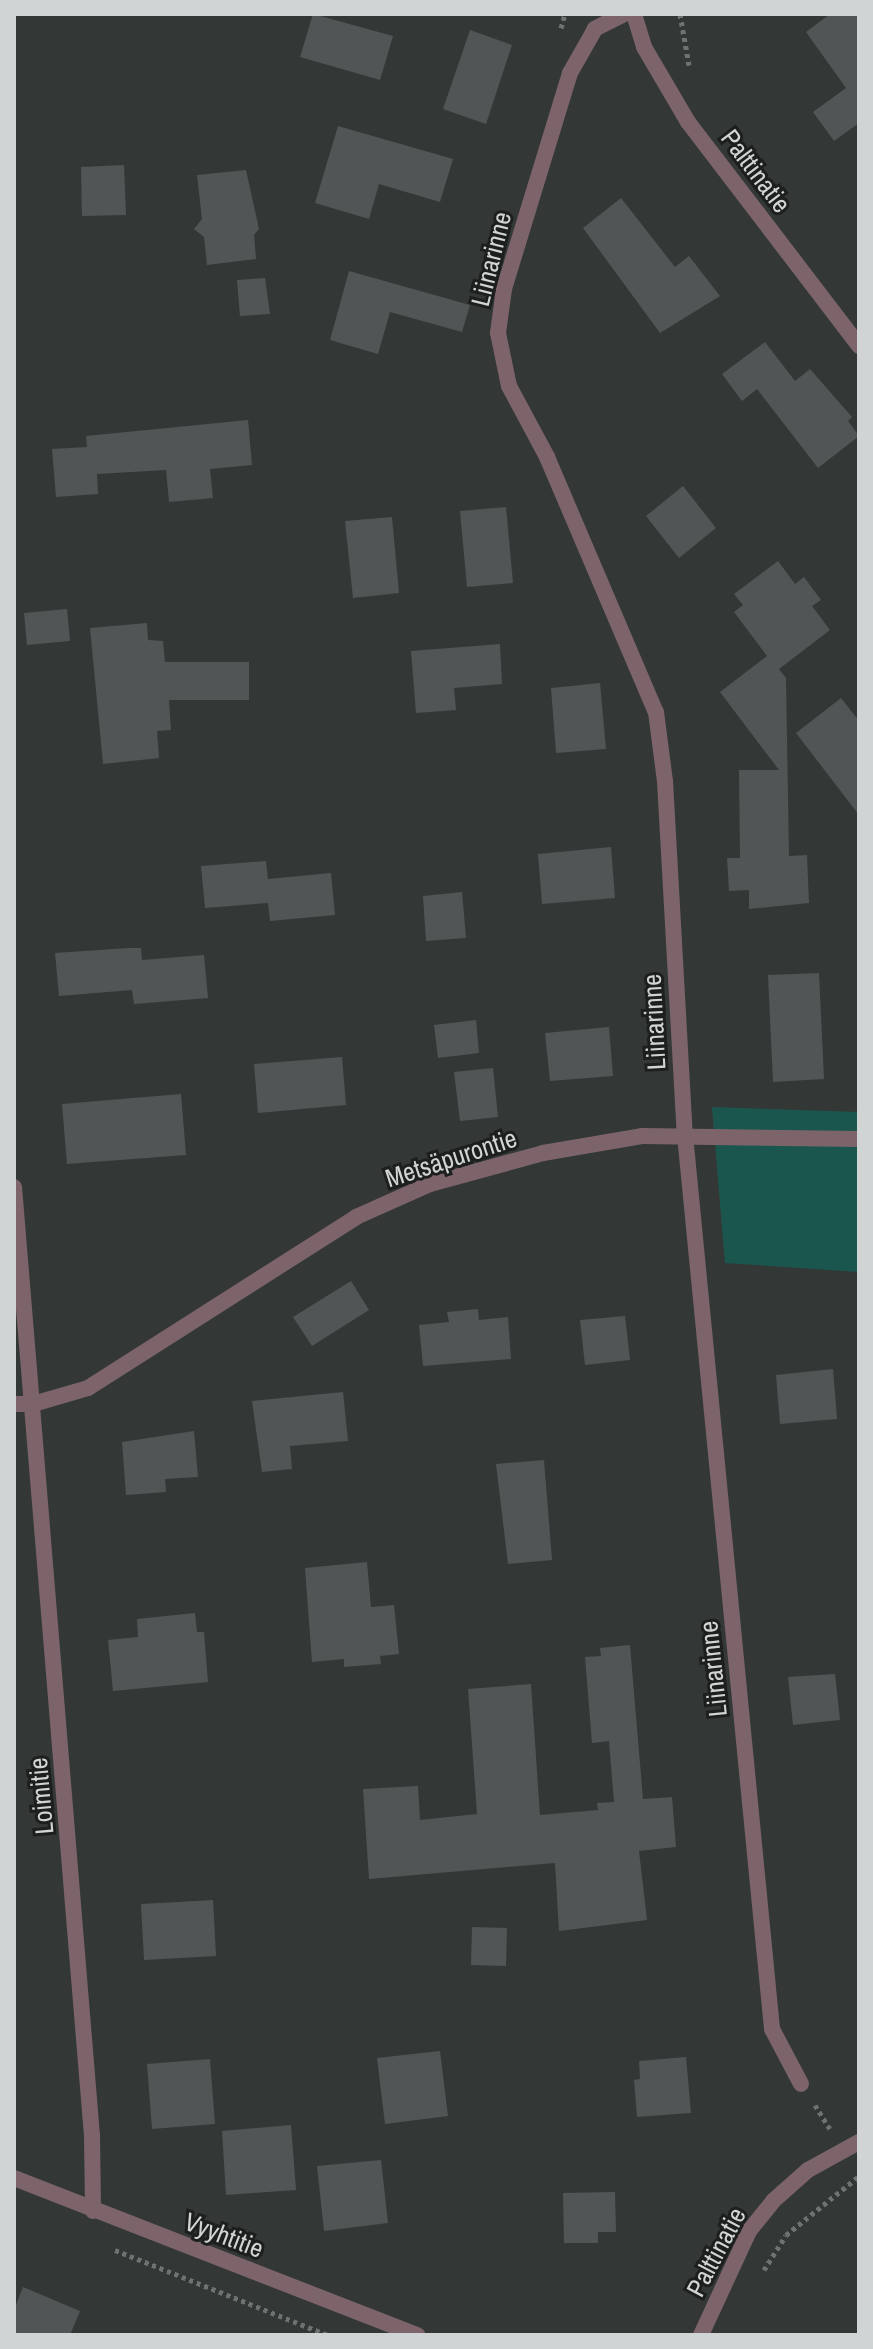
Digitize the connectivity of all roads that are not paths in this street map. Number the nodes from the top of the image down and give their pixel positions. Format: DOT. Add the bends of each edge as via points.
graph roads {
  1 [pos="624,14"];
  2 [pos="634,14"];
  3 [pos="859,346"];
  4 [pos="685,1135"];
  5 [pos="859,1139"];
  6 [pos="14,1187"];
  7 [pos="14,1404"];
  8 [pos="33,1404"];
  9 [pos="801,2084"];
  10 [pos="859,2142"];
  11 [pos="14,2178"];
  12 [pos="93,2211"];
  13 [pos="417,2335"];
  14 [pos="701,2335"];
  1 -- 4 [label="street, Liinarinne" via="595,29 570,73 504,289 498,333 509,386 547,457 656,712 665,781"];
  2 -- 3 [label="street, Palttinatie" via="644,47 688,122"];
  4 -- 5 [label="street, Metsäpurontie"];
  4 -- 8 [label="street, Metsäpurontie" via="642,1136 543,1153 430,1184 356,1217 88,1388"];
  4 -- 9 [label="street, Liinarinne" via="772,2029"];
  6 -- 8 [label="street, Loimitie"];
  7 -- 8 [label="street, Metsäpurontie"];
  8 -- 12 [label="street, Loimitie" via="92,2136"];
  10 -- 14 [label="street, Palttinatie" via="808,2170 773,2201 749,2231"];
  11 -- 12 [label="street, Vyyhtitie"];
  12 -- 13 [label="street, Vyyhtitie"];
}
